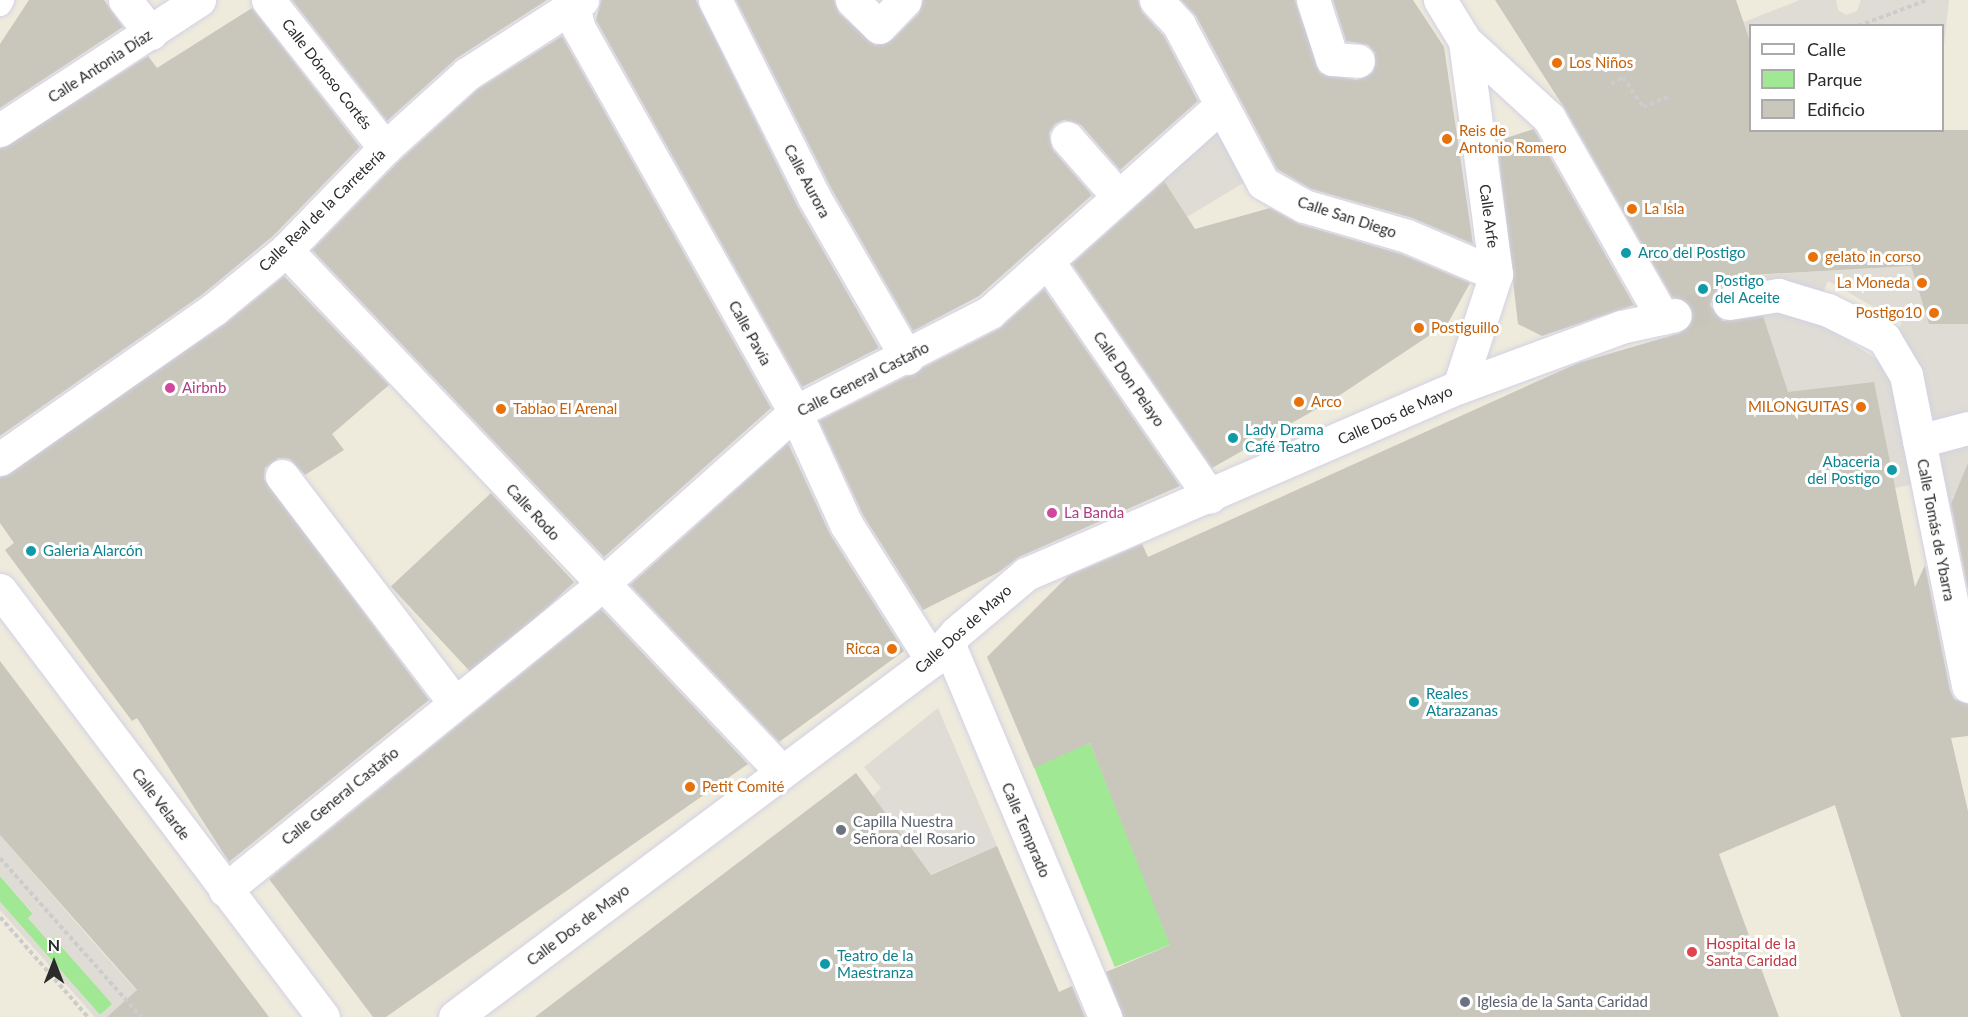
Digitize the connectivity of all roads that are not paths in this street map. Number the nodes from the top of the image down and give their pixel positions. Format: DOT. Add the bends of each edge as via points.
graph roads {
  1 [pos="3,0"];
  2 [pos="125,0"];
  3 [pos="199,0"];
  4 [pos="268,0"];
  5 [pos="715,0"];
  6 [pos="852,0"];
  7 [pos="905,0"];
  8 [pos="1313,0"];
  9 [pos="1440,0"];
  10 [pos="576,1"];
  11 [pos="0,5"];
  12 [pos="1169,5"];
  13 [pos="151,33"];
  14 [pos="1465,41"];
  15 [pos="1358,61"];
  16 [pos="1219,106"];
  17 [pos="0,130"];
  18 [pos="1067,138"];
  19 [pos="385,148"];
  20 [pos="1117,195"];
  21 [pos="286,250"];
  22 [pos="1048,262"];
  23 [pos="1496,274"];
  24 [pos="1729,303"];
  25 [pos="1669,317"];
  26 [pos="907,358"];
  27 [pos="1459,387"];
  28 [pos="795,412"];
  29 [pos="1968,428"];
  30 [pos="1920,443"];
  31 [pos="0,459"];
  32 [pos="282,476"];
  33 [pos="1210,497"];
  34 [pos="601,585"];
  35 [pos="0,590"];
  36 [pos="940,651"];
  37 [pos="1968,686"];
  38 [pos="454,702"];
  39 [pos="782,772"];
  40 [pos="225,890"];
  41 [pos="323,1017"];
  42 [pos="455,1017"];
  43 [pos="1105,1017"];
  1 -- 11 [label="lane"];
  2 -- 13 [label="street"];
  3 -- 13 [label="street, Calle Antonia Díaz"];
  4 -- 19 [label="street, Calle Dónoso Cortés"];
  5 -- 26 [label="street, Calle Aurora" via="814,197"];
  6 -- 7 [label="street" via="879,27"];
  8 -- 15 [label="street" via="1332,59"];
  9 -- 14 [label="street, Calle Arfe"];
  10 -- 19 [label="street, Calle Real de la Carretería" via="467,74"];
  10 -- 28 [label="street, Calle Pavía" via="578,27"];
  12 -- 16 [label="street, Calle San Diego"];
  13 -- 17 [label="street, Calle Antonia Díaz"];
  14 -- 23 [label="street, Calle Arfe"];
  14 -- 25 [label="street, Calle Arfe" via="1549,118"];
  16 -- 20 [label="street, Calle General Castaño"];
  16 -- 23 [label="street, Calle San Diego" via="1263,183 1304,206 1407,236"];
  18 -- 20 [label="street"];
  19 -- 21 [label="street, Calle Real de la Carretería"];
  20 -- 22 [label="street, Calle General Castaño"];
  21 -- 31 [label="street, Calle Real de la Carretería" via="214,309"];
  21 -- 34 [label="street, Calle Rodo"];
  22 -- 26 [label="street, Calle General Castaño" via="990,312"];
  22 -- 33 [label="street, Calle Don Pelayo"];
  23 -- 27 [label="street, Calle Arfe"];
  24 -- 30 [label="street, Calle Tomás de Ybarra" via="1778,295 1828,310 1884,338 1906,375"];
  25 -- 27 [label="street, Calle Dos de Mayo" via="1621,327"];
  26 -- 28 [label="street, Calle General Castaño"];
  27 -- 33 [label="street, Calle Dos de Mayo"];
  28 -- 34 [label="street, Calle General Castaño"];
  28 -- 36 [label="street, Calle Pavía" via="846,524"];
  29 -- 30 [label="street"];
  30 -- 37 [label="street, Calle Tomás de Ybarra"];
  32 -- 38 [label="street"];
  33 -- 36 [label="street, Calle Dos de Mayo" via="1026,574"];
  34 -- 38 [label="street, Calle General Castaño"];
  34 -- 39 [label="street, Calle Rodo"];
  35 -- 40 [label="street, Calle Velarde"];
  36 -- 39 [label="street, Calle Dos de Mayo"];
  36 -- 43 [label="street, Calle Temprado"];
  38 -- 40 [label="street, Calle General Castaño"];
  39 -- 42 [label="street, Calle Dos de Mayo"];
  40 -- 41 [label="street, Calle Velarde"];
}
